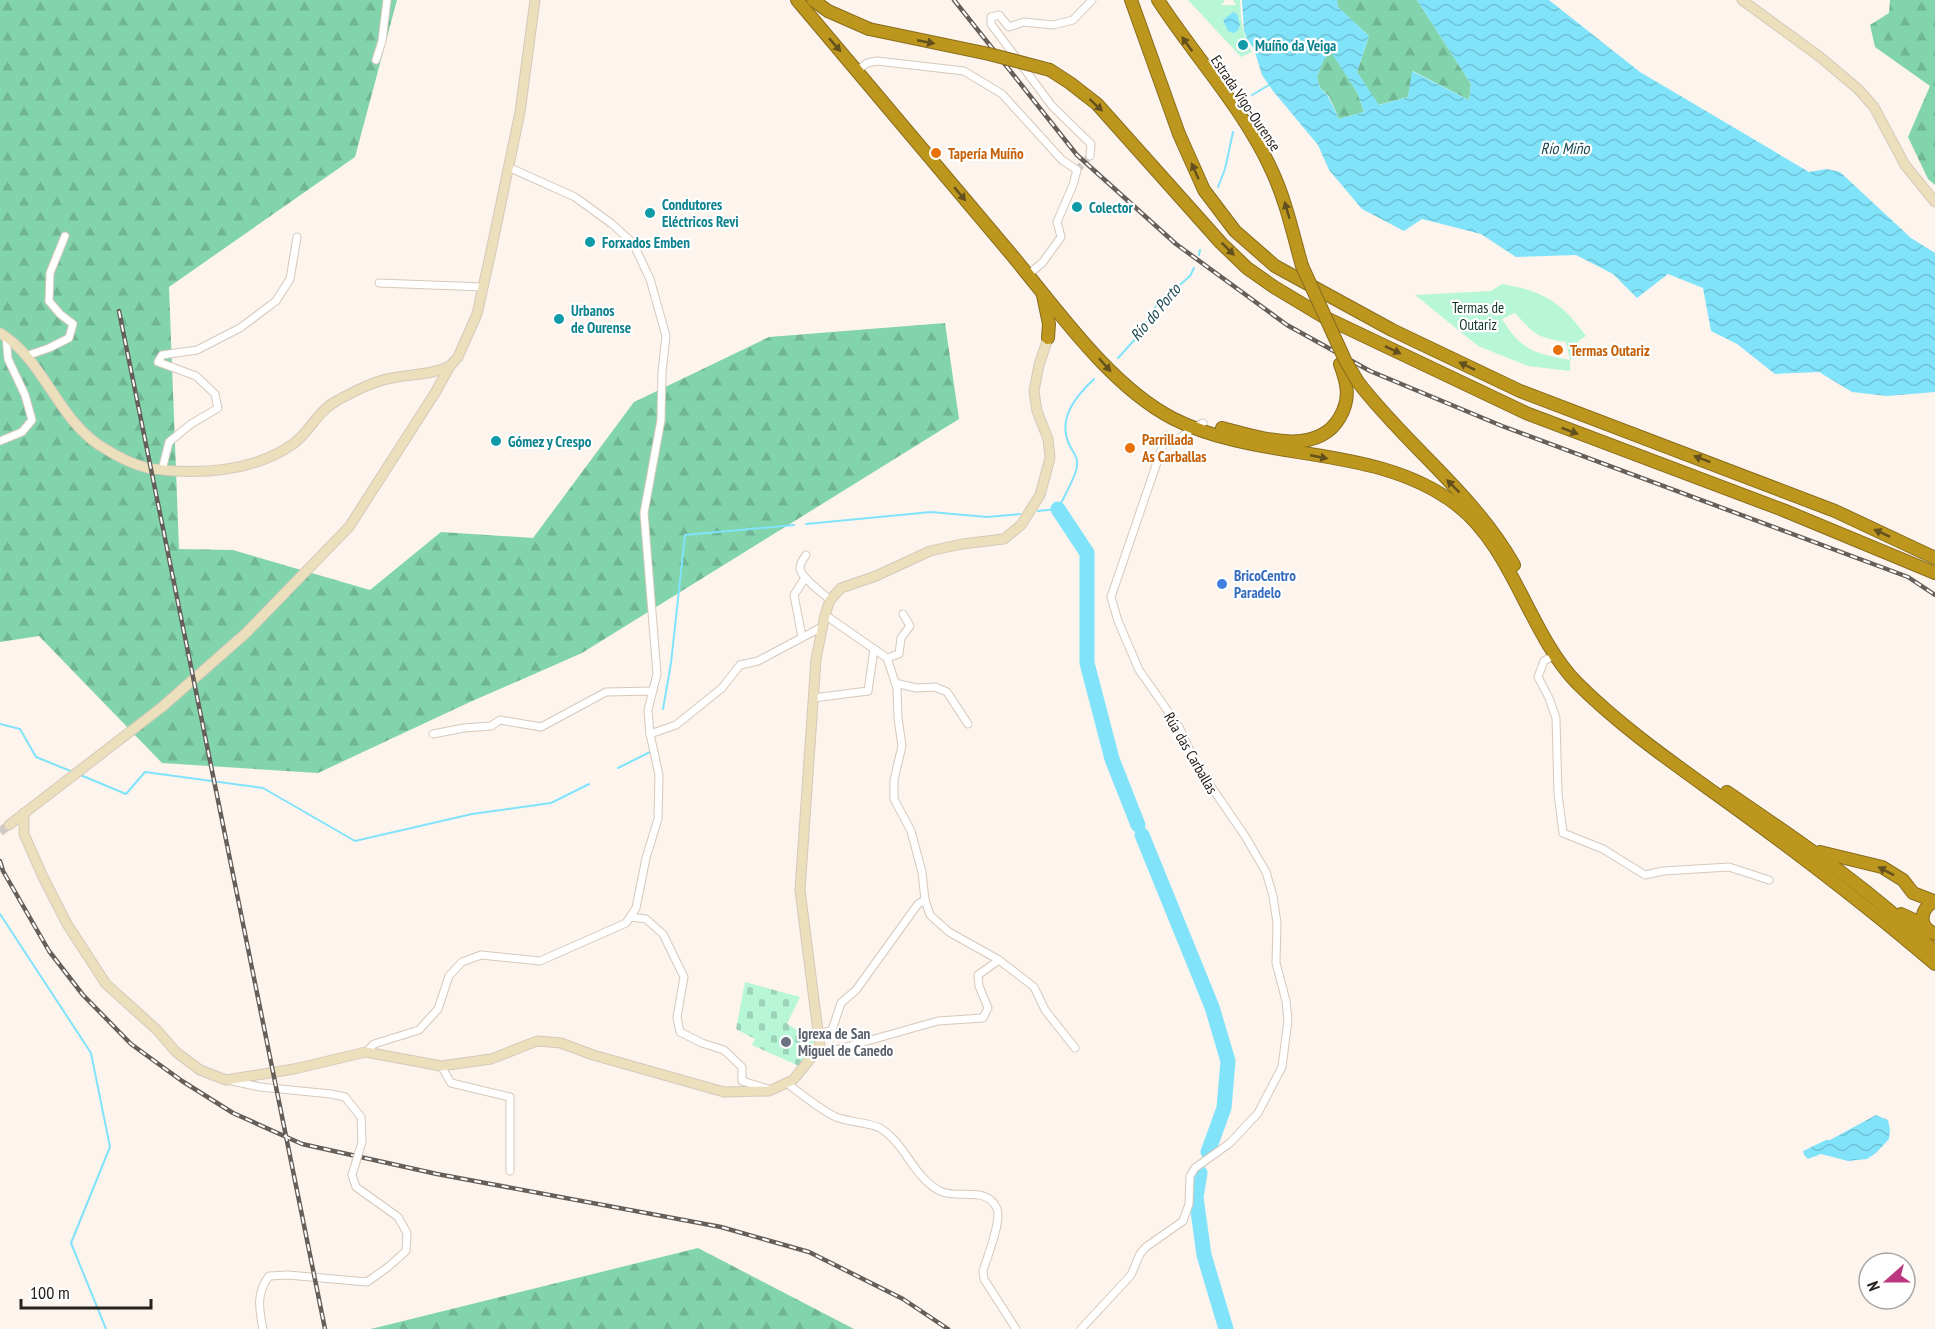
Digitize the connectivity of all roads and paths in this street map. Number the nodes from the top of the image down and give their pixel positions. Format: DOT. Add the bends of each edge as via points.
graph roads {
  1 [pos="387,0"];
  2 [pos="535,0"];
  3 [pos="797,0"];
  4 [pos="813,0"];
  5 [pos="1092,0"];
  6 [pos="1131,0"];
  7 [pos="1158,0"];
  8 [pos="1742,0"];
  9 [pos="376,60"];
  10 [pos="857,70"];
  11 [pos="1090,156"];
  12 [pos="508,167"];
  13 [pos="1935,202"];
  14 [pos="65,236"];
  15 [pos="297,237"];
  16 [pos="1302,266"];
  17 [pos="1028,274"];
  18 [pos="379,283"];
  19 [pos="483,287"];
  20 [pos="1042,292"];
  21 [pos="1070,326"];
  22 [pos="3,335"];
  23 [pos="1048,338"];
  24 [pos="26,356"];
  25 [pos="450,366"];
  26 [pos="1198,425"];
  27 [pos="1166,436"];
  28 [pos="1177,439"];
  29 [pos="0,441"];
  30 [pos="162,470"];
  31 [pos="806,555"];
  32 [pos="1935,558"];
  33 [pos="1935,573"];
  34 [pos="805,578"];
  35 [pos="830,600"];
  36 [pos="903,614"];
  37 [pos="825,615"];
  38 [pos="822,627"];
  39 [pos="802,637"];
  40 [pos="874,649"];
  41 [pos="1555,656"];
  42 [pos="887,658"];
  43 [pos="895,683"];
  44 [pos="653,691"];
  45 [pos="813,698"];
  46 [pos="968,724"];
  47 [pos="433,734"];
  48 [pos="650,734"];
  49 [pos="24,813"];
  50 [pos="9,825"];
  51 [pos="1808,854"];
  52 [pos="1768,880"];
  53 [pos="925,900"];
  54 [pos="1935,901"];
  55 [pos="1895,914"];
  56 [pos="631,917"];
  57 [pos="1931,932"];
  58 [pos="1935,952"];
  59 [pos="999,960"];
  60 [pos="1935,964"];
  61 [pos="819,1034"];
  62 [pos="1075,1048"];
  63 [pos="366,1052"];
  64 [pos="815,1053"];
  65 [pos="441,1066"];
  66 [pos="226,1080"];
  67 [pos="787,1083"];
  68 [pos="771,1090"];
  69 [pos="510,1171"];
  70 [pos="263,1329"];
  71 [pos="1016,1329"];
  72 [pos="1081,1329"];
  1 -- 9 [label="street"];
  2 -- 12 [label="street" via="520,112"];
  3 -- 10 [label="highway, one-way"];
  4 -- 33 [label="highway, one-way, bridge" via="869,29 1050,70 1097,104 1247,268 1324,316 1526,413 1783,510"];
  5 -- 11 [label="street" via="1073,20 1053,25 1024,22 1009,27 999,15 991,17 991,24 1053,106 1091,144"];
  32 -- 6 [label="highway, one-way" via="1835,511 1520,392 1392,330 1275,266 1235,231 1204,190 1179,134"];
  16 -- 7 [label="highway, Estrada Vigo-Ourense, one-way" via="1285,202 1258,144"];
  8 -- 13 [label="street" via="1858,89 1874,107 1905,165"];
  10 -- 17 [label="highway, one-way"];
  10 -- 17 [label="street" via="877,61 964,71 1002,94 1062,160 1077,170 1057,222 1061,237 1043,262"];
  12 -- 19 [label="street"];
  12 -- 44 [label="street" via="576,197 633,243 650,279 666,336 661,420 644,513 657,674"];
  14 -- 24 [label="street" via="50,273 49,301 73,324 69,338"];
  15 -- 30 [label="street" via="290,279 276,301 198,350 162,355 158,362 203,382 215,394 218,408 169,442"];
  16 -- 26 [label="highway, bridge" via="1347,386 1345,408 1332,428 1316,438 1298,441"];
  51 -- 16 [label="highway, one-way, bridge" via="1637,729 1595,692 1569,662 1499,538 1358,382"];
  17 -- 20 [label="highway"];
  18 -- 19 [label="street"];
  19 -- 25 [label="street" via="477,314"];
  20 -- 21 [label="highway"];
  20 -- 23 [label="highway"];
  21 -- 23 [label="highway" via="1057,326"];
  21 -- 26 [label="highway, one-way" via="1121,383 1162,413"];
  22 -- 24 [label="street"];
  22 -- 29 [label="street" via="8,359 32,420 22,432"];
  23 -- 35 [label="street" via="1034,391 1050,458 1040,495 1021,525 1004,539 930,551 841,588"];
  24 -- 30 [label="street" via="81,430 130,462"];
  25 -- 30 [label="street" via="374,383 335,401 295,442 270,458 200,472"];
  25 -- 49 [label="street" via="349,526 246,633 162,706"];
  26 -- 28 [label="street"];
  26 -- 41 [label="highway, one-way" via="1248,444 1376,467 1430,487 1460,507 1481,529 1508,569"];
  27 -- 72 [label="street, Rúa das Carballas" via="1111,597 1139,670 1179,727 1197,766 1266,872 1273,896 1277,968 1288,1020 1282,1067 1258,1113 1230,1143 1195,1168 1190,1176 1190,1204 1183,1221 1146,1247 1131,1275"];
  31 -- 34 [label="street" via="800,565"];
  34 -- 35 [label="street"];
  34 -- 39 [label="street" via="794,595"];
  35 -- 37 [label="street"];
  36 -- 42 [label="street" via="910,626 901,638 899,654"];
  37 -- 38 [label="street"];
  37 -- 40 [label="street"];
  38 -- 39 [label="street"];
  38 -- 45 [label="street"];
  39 -- 48 [label="street" via="740,665 722,688 676,725"];
  40 -- 42 [label="street"];
  40 -- 45 [label="street" via="868,691"];
  41 -- 51 [label="highway" via="1611,716"];
  41 -- 52 [label="street" via="1544,661 1538,678 1556,718 1563,833 1604,849 1645,875 1729,867"];
  42 -- 43 [label="street"];
  43 -- 46 [label="street" via="947,692"];
  43 -- 53 [label="street" via="902,746 894,799 911,831"];
  44 -- 47 [label="street" via="606,692 541,727 500,720 491,726"];
  44 -- 48 [label="street" via="648,710"];
  45 -- 61 [label="street" via="800,890"];
  48 -- 56 [label="street" via="659,775 658,819"];
  49 -- 50 [label="street"];
  49 -- 66 [label="street" via="24,834 43,877 67,924 106,984 176,1052 200,1070"];
  54 -- 51 [label="highway, one-way" via="1913,893 1903,880 1882,867"];
  51 -- 55 [label="highway" via="1888,914"];
  51 -- 60 [label="highway"];
  53 -- 59 [label="street" via="930,915 949,932"];
  53 -- 61 [label="street" via="918,904 856,990 841,1003 832,1030"];
  54 -- 57 [label="highway" via="1923,912"];
  55 -- 57 [label="highway" via="1902,914"];
  55 -- 58 [label="highway"];
  56 -- 63 [label="street" via="626,923 540,961 481,955 462,962 449,976 438,1009 419,1030 374,1044"];
  56 -- 68 [label="street" via="646,919 663,934 684,977 677,1017 680,1032 724,1050 742,1067 742,1081"];
  59 -- 62 [label="street" via="1034,987 1045,1010"];
  59 -- 64 [label="street" via="978,975 988,1008 983,1018 938,1021"];
  61 -- 64 [label="street" via="820,1047"];
  63 -- 65 [label="street"];
  63 -- 66 [label="street"];
  64 -- 67 [label="street"];
  65 -- 68 [label="street" via="491,1059 537,1041 561,1043 724,1092"];
  65 -- 69 [label="street" via="451,1083 510,1097"];
  66 -- 70 [label="street, bridge" via="345,1097 361,1117 362,1142 352,1175 356,1187 398,1217 408,1233 406,1251 368,1281 269,1276 260,1287"];
  67 -- 68 [label="street"];
  67 -- 71 [label="street" via="836,1117 879,1127 932,1187 947,1195 983,1195 993,1201 999,1220 983,1270 984,1279"];
}
